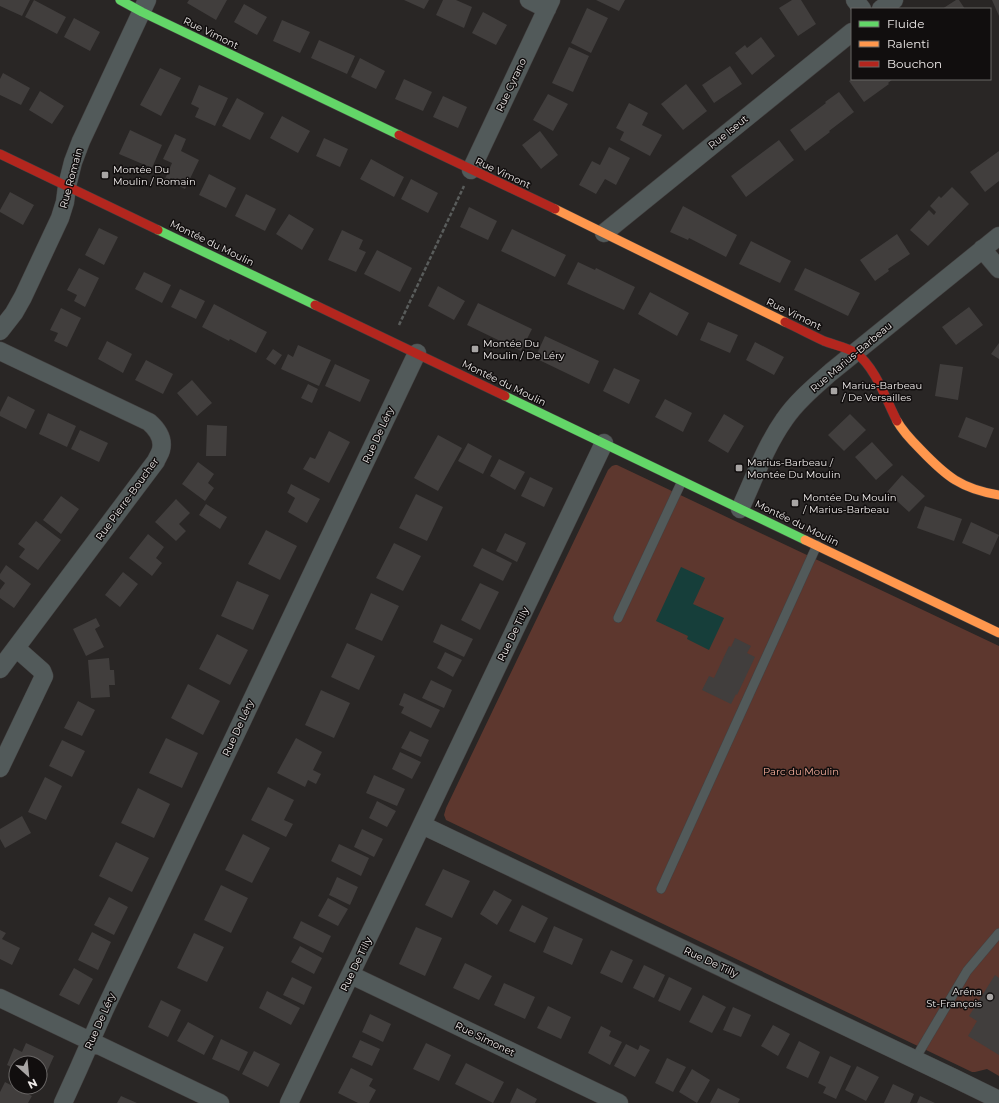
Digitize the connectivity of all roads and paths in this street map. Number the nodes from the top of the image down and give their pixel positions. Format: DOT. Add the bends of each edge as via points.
graph roads {
  1 [pos="120,0"];
  2 [pos="529,0"];
  3 [pos="855,0"];
  4 [pos="894,0"];
  5 [pos="549,4"];
  6 [pos="144,6"];
  7 [pos="861,8"];
  8 [pos="882,8"];
  9 [pos="851,33"];
  10 [pos="0,154"];
  11 [pos="471,170"];
  12 [pos="67,186"];
  13 [pos="604,233"];
  14 [pos="999,236"];
  15 [pos="982,249"];
  16 [pos="999,269"];
  17 [pos="0,331"];
  18 [pos="392,342"];
  19 [pos="0,351"];
  20 [pos="855,352"];
  21 [pos="417,353"];
  22 [pos="604,443"];
  23 [pos="683,481"];
  24 [pos="999,495"];
  25 [pos="740,509"];
  26 [pos="817,545"];
  27 [pos="618,618"];
  28 [pos="999,633"];
  29 [pos="16,648"];
  30 [pos="0,670"];
  31 [pos="0,768"];
  32 [pos="422,825"];
  33 [pos="660,890"];
  34 [pos="999,933"];
  35 [pos="351,975"];
  36 [pos="0,998"];
  37 [pos="91,1041"];
  38 [pos="915,1059"];
  39 [pos="999,1100"];
  40 [pos="63,1103"];
  41 [pos="220,1103"];
  42 [pos="289,1103"];
  43 [pos="619,1103"];
  1 -- 6 [label="street, Rue Vimont"];
  2 -- 5 [label="street"];
  3 -- 7 [label="street"];
  4 -- 8 [label="street"];
  5 -- 11 [label="street, Rue Cyrano"];
  6 -- 11 [label="street, Rue Vimont"];
  6 -- 12 [label="street, Rue Romain" via="81,141"];
  9 -- 13 [label="street, Rue Iseut"];
  10 -- 12 [label="street, Montée du Moulin"];
  11 -- 13 [label="street, Rue Vimont"];
  11 -- 18 [label="path"];
  12 -- 17 [label="street, Rue Romain" via="60,218 30,283 14,313"];
  12 -- 18 [label="street, Montée du Moulin"];
  13 -- 20 [label="street, Rue Vimont" via="824,341"];
  14 -- 15 [label="street, Rue Marius-Barbeau"];
  15 -- 16 [label="street"];
  15 -- 20 [label="street, Rue Marius-Barbeau"];
  18 -- 21 [label="street, Montée du Moulin"];
  19 -- 29 [label="street, Rue Pierre-Boucher" via="149,422 157,429 162,450 156,462"];
  20 -- 24 [label="street" via="872,372 902,429 926,455 950,477 968,487"];
  20 -- 25 [label="street, Rue Marius-Barbeau" via="805,394 784,419"];
  21 -- 22 [label="street, Montée du Moulin"];
  21 -- 37 [label="street, Rue De Léry"];
  22 -- 23 [label="street, Montée du Moulin"];
  22 -- 32 [label="street, Rue De Tilly"];
  23 -- 25 [label="street, Montée du Moulin"];
  23 -- 27 [label="lane"];
  25 -- 26 [label="street, Montée du Moulin"];
  26 -- 28 [label="street, Montée du Moulin"];
  26 -- 33 [label="lane"];
  29 -- 30 [label="street, Rue Pierre-Boucher"];
  29 -- 31 [label="street" via="42,671 44,676"];
  32 -- 35 [label="street, Rue De Tilly"];
  32 -- 38 [label="street, Rue De Tilly"];
  34 -- 38 [label="lane" via="967,970"];
  35 -- 42 [label="street, Rue De Tilly"];
  35 -- 43 [label="street, Rue Simonet"];
  36 -- 37 [label="street"];
  37 -- 40 [label="street, Rue De Léry"];
  37 -- 41 [label="street"];
  38 -- 39 [label="street, Rue De Tilly"];
}
